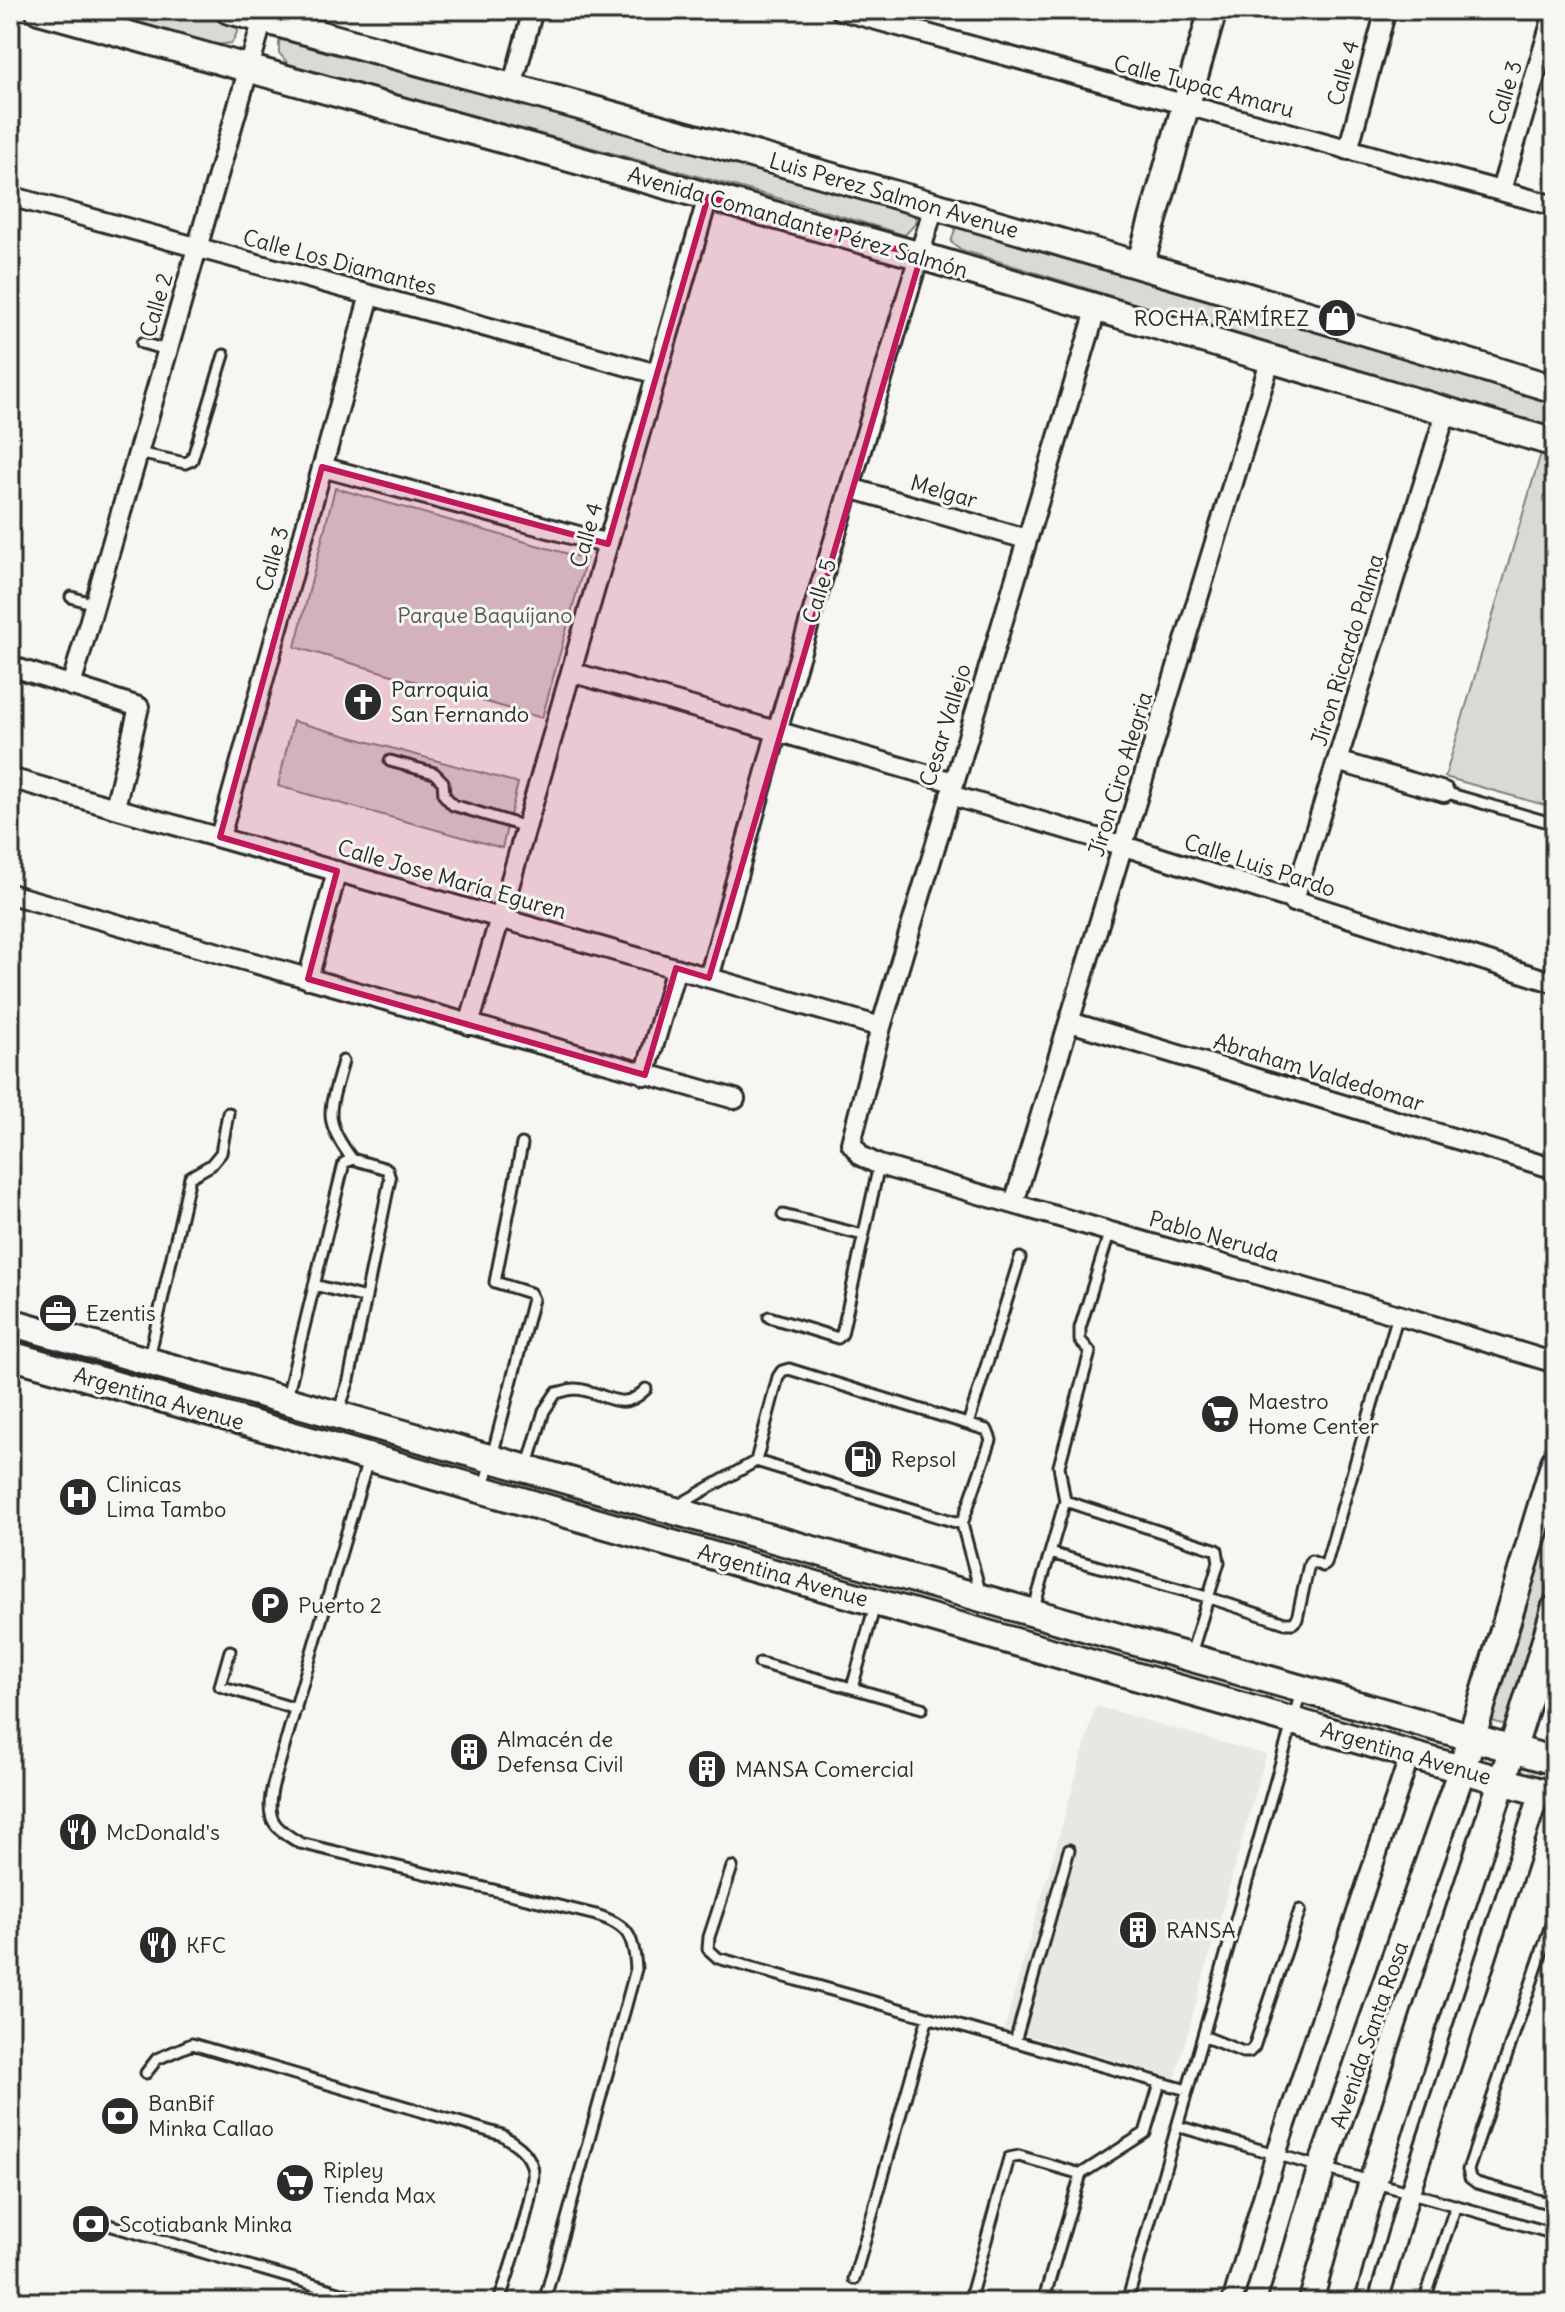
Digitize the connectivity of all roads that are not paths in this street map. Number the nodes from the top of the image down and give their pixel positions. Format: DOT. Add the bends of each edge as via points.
graph roads {
  1 [pos="39,10"];
  2 [pos="229,10"];
  3 [pos="533,10"];
  4 [pos="840,10"];
  5 [pos="1213,10"];
  6 [pos="1386,10"];
  7 [pos="1555,10"];
  8 [pos="263,19"];
  9 [pos="249,69"];
  10 [pos="512,87"];
  11 [pos="1186,106"];
  12 [pos="1348,150"];
  13 [pos="1501,190"];
  14 [pos="10,196"];
  15 [pos="708,197"];
  16 [pos="934,206"];
  17 [pos="1555,206"];
  18 [pos="198,248"];
  19 [pos="921,256"];
  20 [pos="1140,265"];
  21 [pos="370,295"];
  22 [pos="1097,307"];
  23 [pos="142,343"];
  24 [pos="167,350"];
  25 [pos="224,355"];
  26 [pos="1271,358"];
  27 [pos="657,374"];
  28 [pos="1555,389"];
  29 [pos="1446,412"];
  30 [pos="1555,443"];
  31 [pos="138,453"];
  32 [pos="322,467"];
  33 [pos="850,488"];
  34 [pos="1026,539"];
  35 [pos="608,544"];
  36 [pos="71,597"];
  37 [pos="94,604"];
  38 [pos="10,666"];
  39 [pos="571,672"];
  40 [pos="71,686"];
  41 [pos="777,731"];
  42 [pos="390,761"];
  43 [pos="1337,761"];
  44 [pos="10,778"];
  45 [pos="952,788"];
  46 [pos="1444,792"];
  47 [pos="115,807"];
  48 [pos="1555,824"];
  49 [pos="526,827"];
  50 [pos="220,837"];
  51 [pos="1124,846"];
  52 [pos="337,871"];
  53 [pos="10,894"];
  54 [pos="1293,902"];
  55 [pos="500,917"];
  56 [pos="676,968"];
  57 [pos="709,978"];
  58 [pos="308,979"];
  59 [pos="1555,983"];
  60 [pos="1070,1022"];
  61 [pos="469,1025"];
  62 [pos="881,1027"];
  63 [pos="343,1061"];
  64 [pos="645,1075"];
  65 [pos="735,1099"];
  66 [pos="228,1113"];
  67 [pos="522,1144"];
  68 [pos="861,1156"];
  69 [pos="352,1159"];
  70 [pos="879,1165"];
  71 [pos="1555,1169"];
  72 [pos="1014,1203"];
  73 [pos="783,1215"];
  74 [pos="1110,1231"];
  75 [pos="863,1235"];
  76 [pos="1020,1258"];
  77 [pos="314,1285"];
  78 [pos="366,1298"];
  79 [pos="1398,1315"];
  80 [pos="769,1317"];
  81 [pos="10,1322"];
  82 [pos="10,1355"];
  83 [pos="148,1361"];
  84 [pos="1555,1363"];
  85 [pos="646,1389"];
  86 [pos="286,1400"];
  87 [pos="338,1415"];
  88 [pos="968,1424"];
  89 [pos="369,1457"];
  90 [pos="492,1459"];
  91 [pos="756,1461"];
  92 [pos="1555,1462"];
  93 [pos="526,1469"];
  94 [pos="483,1490"];
  95 [pos="1065,1501"];
  96 [pos="670,1509"];
  97 [pos="962,1524"];
  98 [pos="1050,1553"];
  99 [pos="1207,1597"];
  100 [pos="982,1598"];
  101 [pos="876,1602"];
  102 [pos="1555,1609"];
  103 [pos="1032,1612"];
  104 [pos="230,1651"];
  105 [pos="1191,1657"];
  106 [pos="760,1663"];
  107 [pos="852,1688"];
  108 [pos="1302,1689"];
  109 [pos="922,1708"];
  110 [pos="296,1709"];
  111 [pos="1292,1721"];
  112 [pos="1472,1737"];
  113 [pos="1514,1749"];
  114 [pos="1410,1755"];
  115 [pos="1555,1761"];
  116 [pos="1462,1769"];
  117 [pos="1504,1781"];
  118 [pos="1548,1794"];
  119 [pos="1069,1850"];
  120 [pos="732,1867"];
  121 [pos="1300,1910"];
  122 [pos="1555,1913"];
  123 [pos="928,2017"];
  124 [pos="1203,2036"];
  125 [pos="1015,2042"];
  126 [pos="146,2073"];
  127 [pos="1160,2083"];
  128 [pos="1187,2090"];
  129 [pos="1177,2126"];
  130 [pos="1276,2154"];
  131 [pos="1322,2167"];
  132 [pos="1081,2174"];
  133 [pos="1372,2181"];
  134 [pos="1410,2192"];
  135 [pos="1456,2205"];
  136 [pos="1555,2205"];
  137 [pos="102,2223"];
  138 [pos="1555,2234"];
  139 [pos="854,2279"];
  140 [pos="373,2302"];
  141 [pos="499,2302"];
  142 [pos="544,2302"];
  143 [pos="969,2302"];
  144 [pos="1043,2302"];
  145 [pos="1127,2302"];
  146 [pos="1232,2302"];
  147 [pos="1282,2302"];
  148 [pos="1339,2302"];
  149 [pos="1378,2302"];
  150 [pos="1424,2302"];
  1 -- 9 [label="main road, Avenida Comandante Pérez Salmón"];
  2 -- 8 [label="main road, Luis Perez Salmon Avenue"];
  3 -- 10 [label="street"];
  4 -- 11 [label="street, Calle Tupac Amaru"];
  5 -- 11 [label="main road"];
  6 -- 12 [label="street, Calle 4"];
  7 -- 13 [label="street, Calle 3"];
  8 -- 9 [label="street, Calle 2"];
  8 -- 10 [label="main road, Luis Perez Salmon Avenue"];
  9 -- 15 [label="main road, Avenida Comandante Pérez Salmón"];
  9 -- 18 [label="street, Calle 2"];
  10 -- 16 [label="main road, Luis Perez Salmon Avenue"];
  11 -- 12 [label="street, Calle Tupac Amaru"];
  11 -- 20 [label="main road"];
  12 -- 13 [label="street, Calle Tupac Amaru"];
  13 -- 17 [label="street, Calle Tupac Amaru"];
  14 -- 18 [label="street, Calle Los Diamantes"];
  15 -- 19 [label="main road, Avenida Comandante Pérez Salmón"];
  15 -- 27 [label="street, Calle 4"];
  16 -- 19 [label="street, Calle 5"];
  16 -- 20 [label="main road, Luis Perez Salmon Avenue"];
  18 -- 21 [label="street, Calle Los Diamantes"];
  18 -- 24 [label="street, Calle 2"];
  19 -- 22 [label="main road, Avenida Comandante Pérez Salmón"];
  19 -- 33 [label="street, Calle 5"];
  20 -- 28 [label="main road, Luis Perez Salmon Avenue"];
  21 -- 27 [label="street, Calle Los Diamantes"];
  21 -- 32 [label="street, Calle 3"];
  22 -- 26 [label="main road, Avenida Comandante Pérez Salmón"];
  22 -- 34 [label="street, Cesar Vallejo"];
  23 -- 24 [label="lane"];
  24 -- 31 [label="street, Calle 2"];
  25 -- 31 [label="lane" via="192,460"];
  26 -- 29 [label="main road, Avenida Comandante Pérez Salmón"];
  26 -- 51 [label="street, Jíron Ciro Alegria"];
  27 -- 35 [label="street, Calle 4"];
  29 -- 30 [label="main road, Avenida Comandante Pérez Salmón"];
  29 -- 43 [label="street, Jíron Ricardo Palma"];
  31 -- 37 [label="street, Calle 2"];
  32 -- 35 [label="street"];
  32 -- 50 [label="street, Calle 3"];
  33 -- 34 [label="street, Melgar"];
  33 -- 41 [label="street, Calle 5"];
  34 -- 45 [label="street, Cesar Vallejo"];
  35 -- 39 [label="street, Calle 4"];
  36 -- 37 [label="lane"];
  37 -- 40 [label="street, Calle 2"];
  38 -- 40 [label="street"];
  39 -- 41 [label="street, Calle Luis Pardo"];
  39 -- 49 [label="street, Calle 4"];
  40 -- 47 [label="street" via="139,707"];
  41 -- 45 [label="street, Calle Luis Pardo"];
  41 -- 57 [label="street, Calle 5"];
  42 -- 49 [label="lane" via="434,773 453,805"];
  43 -- 46 [label="street"];
  43 -- 54 [label="street, Jíron Ricardo Palma"];
  44 -- 47 [label="street, Calle Jose María Eguren"];
  45 -- 51 [label="street, Calle Luis Pardo"];
  45 -- 62 [label="street, Cesar Vallejo"];
  46 -- 48 [label="lane"];
  47 -- 50 [label="street, Calle Jose María Eguren"];
  49 -- 55 [label="street, Calle 4"];
  50 -- 52 [label="street, Calle Jose María Eguren"];
  51 -- 54 [label="street, Calle Luis Pardo"];
  51 -- 60 [label="street, Jíron Ciro Alegria"];
  52 -- 55 [label="street, Calle Jose María Eguren"];
  52 -- 58 [label="street"];
  53 -- 58 [label="street"];
  54 -- 59 [label="street, Calle Luis Pardo"];
  55 -- 56 [label="street, Calle Jose María Eguren"];
  55 -- 61 [label="street, Calle 4"];
  56 -- 57 [label="street, Calle Jose María Eguren"];
  56 -- 64 [label="street"];
  57 -- 62 [label="street, Calle Jose María Eguren"];
  58 -- 61 [label="street"];
  60 -- 71 [label="street, Abraham Valdedomar"];
  60 -- 72 [label="street, Jíron Ciro Alegria"];
  61 -- 64 [label="street"];
  62 -- 68 [label="street, Cesar Vallejo" via="851,1143"];
  63 -- 69 [label="lane" via="329,1118 335,1137"];
  64 -- 65 [label="street"];
  66 -- 83 [label="lane" via="221,1153 190,1177"];
  67 -- 90 [label="lane" via="495,1282 530,1293 533,1299"];
  68 -- 70 [label="street, Pablo Neruda"];
  69 -- 77 [label="lane" via="340,1174"];
  69 -- 78 [label="lane" via="390,1173"];
  70 -- 72 [label="street, Pablo Neruda"];
  70 -- 75 [label="lane"];
  72 -- 74 [label="street, Pablo Neruda"];
  73 -- 75 [label="lane"];
  74 -- 79 [label="street, Pablo Neruda"];
  74 -- 95 [label="lane" via="1080,1328 1080,1340 1090,1352 1059,1466"];
  75 -- 80 [label="lane" via="838,1338"];
  76 -- 88 [label="lane"];
  77 -- 78 [label="lane"];
  77 -- 86 [label="lane"];
  78 -- 87 [label="lane"];
  79 -- 84 [label="street, Pablo Neruda"];
  79 -- 99 [label="lane" via="1326,1564 1309,1564 1297,1619 1285,1623"];
  81 -- 83 [label="main road, Argentina Avenue"];
  82 -- 89 [label="main road, Argentina Avenue"];
  83 -- 86 [label="main road, Argentina Avenue"];
  85 -- 93 [label="lane" via="636,1399 621,1402 576,1389 556,1393 544,1411"];
  86 -- 87 [label="main road, Argentina Avenue"];
  87 -- 90 [label="main road, Argentina Avenue"];
  88 -- 91 [label="lane" via="789,1369 778,1377"];
  88 -- 97 [label="lane" via="987,1430 991,1440"];
  89 -- 94 [label="main road, Argentina Avenue"];
  89 -- 110 [label="lane"];
  90 -- 93 [label="main road, Argentina Avenue"];
  90 -- 94 [label="lane"];
  91 -- 96 [label="lane"];
  91 -- 97 [label="lane"];
  92 -- 112 [label="main road, Avenida Santa Rosa"];
  93 -- 96 [label="main road, Argentina Avenue"];
  94 -- 101 [label="main road, Argentina Avenue"];
  95 -- 98 [label="lane"];
  95 -- 99 [label="lane" via="1217,1550 1219,1562"];
  96 -- 100 [label="main road, Argentina Avenue"];
  97 -- 100 [label="lane"];
  98 -- 99 [label="lane"];
  98 -- 103 [label="lane"];
  99 -- 105 [label="lane"];
  100 -- 103 [label="main road, Argentina Avenue"];
  101 -- 107 [label="lane"];
  101 -- 111 [label="main road, Argentina Avenue"];
  102 -- 113 [label="main road"];
  103 -- 105 [label="main road, Argentina Avenue"];
  104 -- 110 [label="lane" via="220,1686"];
  105 -- 108 [label="main road, Argentina Avenue"];
  106 -- 107 [label="lane"];
  107 -- 109 [label="lane"];
  108 -- 111 [label="lane"];
  108 -- 112 [label="main road, Argentina Avenue"];
  110 -- 142 [label="lane" via="269,1803 280,1832 300,1843 596,1915 629,1934 636,1969"];
  111 -- 114 [label="main road, Argentina Avenue"];
  111 -- 124 [label="lane"];
  112 -- 113 [label="main road, Argentina Avenue"];
  112 -- 116 [label="main road, Avenida Santa Rosa"];
  113 -- 115 [label="main road, Argentina Avenue"];
  113 -- 117 [label="main road"];
  114 -- 116 [label="main road, Argentina Avenue"];
  114 -- 130 [label="street"];
  116 -- 117 [label="main road, Argentina Avenue"];
  116 -- 131 [label="main road, Avenida Santa Rosa"];
  117 -- 118 [label="main road, Argentina Avenue"];
  117 -- 133 [label="main road"];
  118 -- 134 [label="street"];
  119 -- 125 [label="lane"];
  120 -- 123 [label="lane" via="709,1937 708,1949 718,1958"];
  121 -- 124 [label="lane" via="1254,2047 1243,2052"];
  122 -- 136 [label="lane" via="1468,2170 1477,2183"];
  123 -- 125 [label="lane"];
  123 -- 139 [label="lane"];
  124 -- 128 [label="lane"];
  125 -- 127 [label="lane"];
  126 -- 141 [label="lane" via="157,2059 192,2044 502,2135 524,2149 533,2168 532,2190"];
  127 -- 128 [label="lane"];
  127 -- 132 [label="lane" via="1145,2133"];
  128 -- 129 [label="lane"];
  129 -- 130 [label="lane"];
  129 -- 145 [label="lane"];
  130 -- 131 [label="lane"];
  130 -- 146 [label="street"];
  131 -- 133 [label="lane"];
  131 -- 147 [label="main road, Avenida Santa Rosa"];
  132 -- 143 [label="lane" via="1019,2156 1009,2158"];
  132 -- 144 [label="lane"];
  133 -- 134 [label="lane"];
  133 -- 148 [label="main road"];
  134 -- 135 [label="lane"];
  134 -- 149 [label="street"];
  135 -- 138 [label="lane"];
  135 -- 150 [label="lane"];
  137 -- 140 [label="lane"];
}
